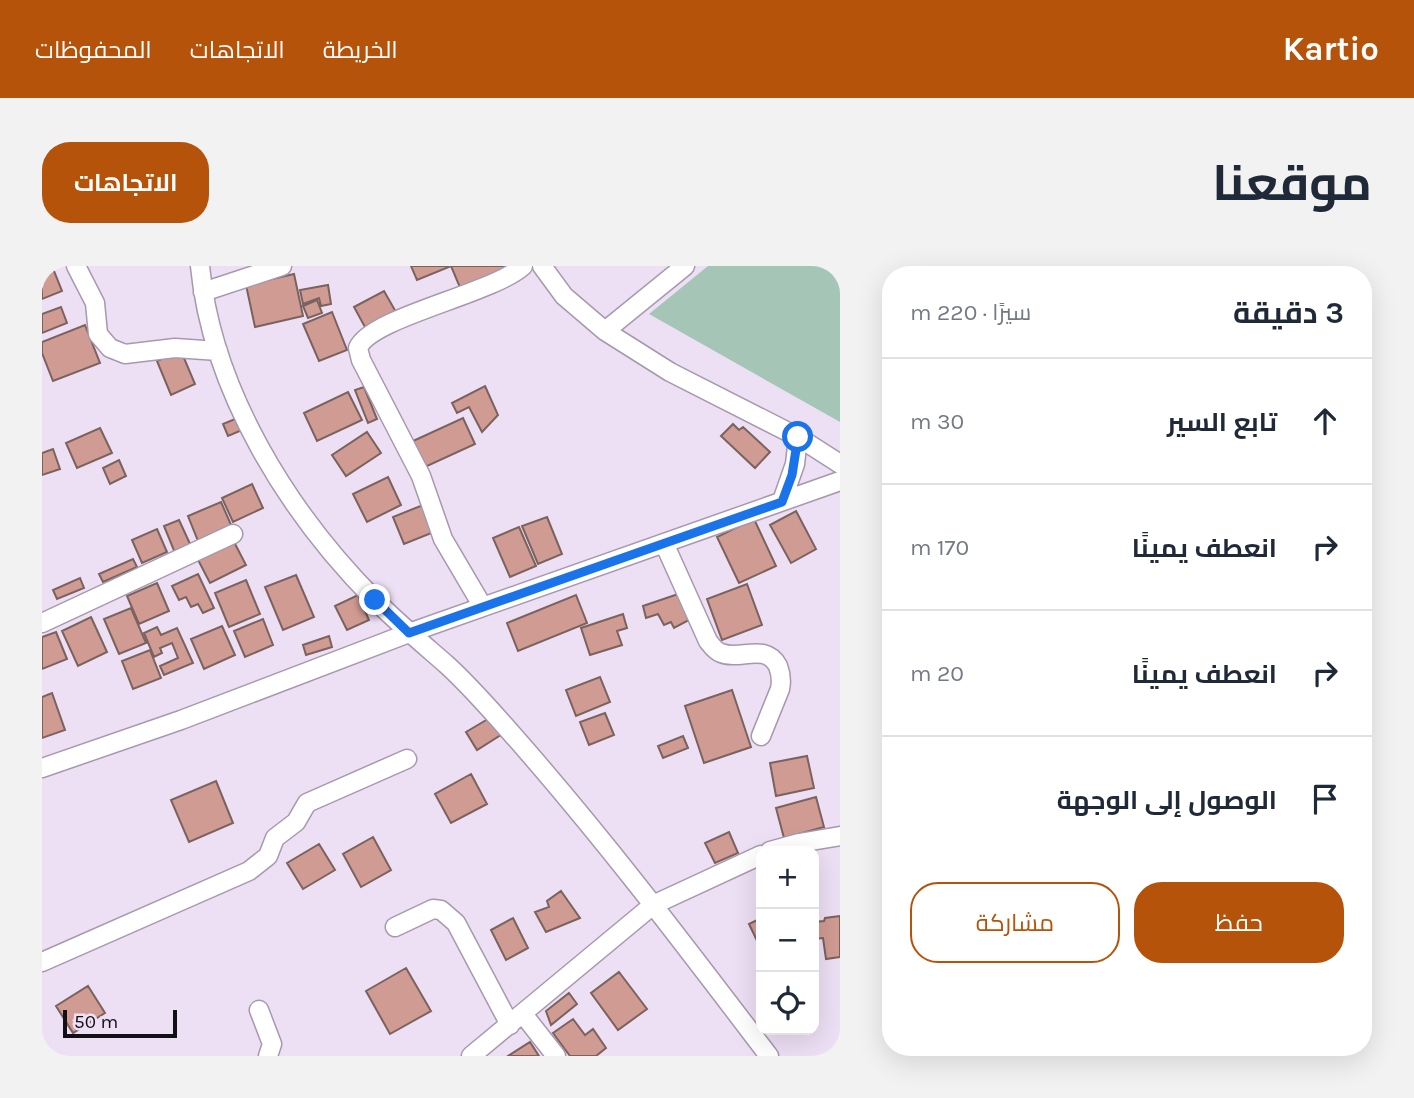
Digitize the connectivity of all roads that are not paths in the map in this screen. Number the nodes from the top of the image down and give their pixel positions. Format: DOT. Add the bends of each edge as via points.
graph roads {
  1 [pos="76,266"];
  2 [pos="200,266"];
  3 [pos="282,266"];
  4 [pos="523,266"];
  5 [pos="542,266"];
  6 [pos="685,266"];
  7 [pos="202,292"];
  8 [pos="605,331"];
  9 [pos="218,351"];
  10 [pos="798,437"];
  11 [pos="840,464"];
  12 [pos="840,481"];
  13 [pos="782,502"];
  14 [pos="233,534"];
  15 [pos="664,543"];
  16 [pos="483,607"];
  17 [pos="42,623"];
  18 [pos="409,633"];
  19 [pos="761,736"];
  20 [pos="407,759"];
  21 [pos="42,768"];
  22 [pos="840,836"];
  23 [pos="788,846"];
  24 [pos="756,857"];
  25 [pos="653,905"];
  26 [pos="395,926"];
  27 [pos="42,962"];
  28 [pos="259,1010"];
  29 [pos="517,1019"];
  30 [pos="475,1055"];
  31 [pos="268,1056"];
  32 [pos="556,1056"];
  33 [pos="769,1056"];
  1 -- 9 [label="street" via="94,303 98,334 110,348 125,354 175,348"];
  2 -- 7 [label="street"];
  3 -- 7 [label="street"];
  4 -- 16 [label="street" via="496,282 400,319 363,339 358,348 421,476 443,539"];
  5 -- 8 [label="street" via="564,296"];
  6 -- 8 [label="street"];
  7 -- 9 [label="street"];
  8 -- 10 [label="street" via="670,372"];
  9 -- 18 [label="street" via="245,417 291,501 342,565"];
  10 -- 11 [label="street"];
  10 -- 13 [label="street"];
  12 -- 13 [label="street"];
  13 -- 15 [label="street"];
  14 -- 17 [label="street"];
  15 -- 16 [label="street"];
  15 -- 19 [label="street" via="714,649 731,656 762,653 779,668 780,689"];
  16 -- 18 [label="street"];
  18 -- 21 [label="street"];
  18 -- 25 [label="street" via="481,698"];
  20 -- 27 [label="street" via="307,803 296,822 275,838 268,856 249,871"];
  22 -- 23 [label="street"];
  24 -- 25 [label="street"];
  25 -- 29 [label="street"];
  25 -- 33 [label="street"];
  26 -- 29 [label="street" via="433,909 452,918"];
  28 -- 31 [label="street" via="272,1044"];
  29 -- 30 [label="street"];
  29 -- 32 [label="street"];
}
